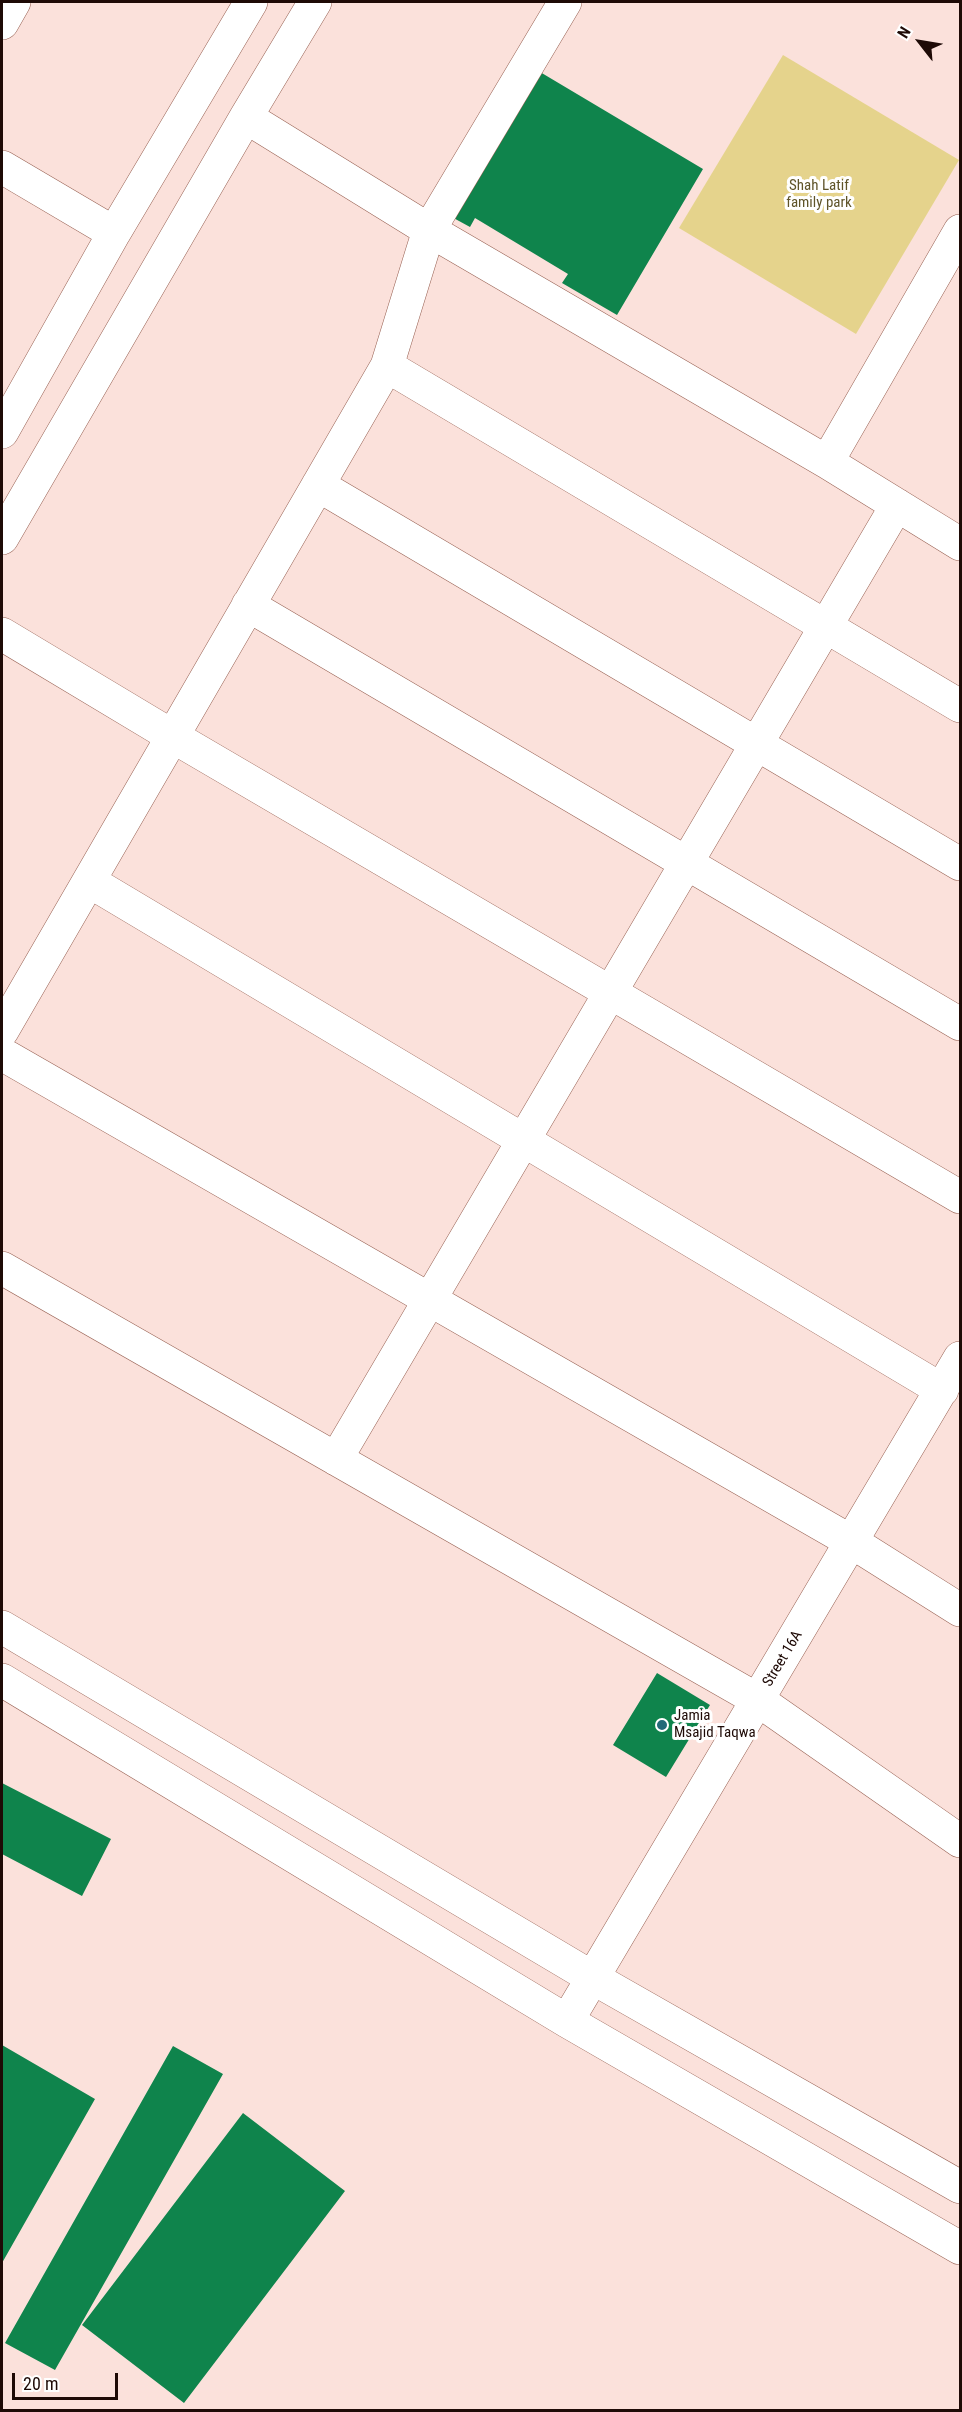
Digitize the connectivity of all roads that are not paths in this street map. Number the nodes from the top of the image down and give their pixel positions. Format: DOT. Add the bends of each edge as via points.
graph roads {
  1 [pos="14,2"];
  2 [pos="251,2"];
  3 [pos="315,2"];
  4 [pos="565,2"];
  5 [pos="2,23"];
  6 [pos="246,117"];
  7 [pos="2,167"];
  8 [pos="429,230"];
  9 [pos="960,231"];
  10 [pos="114,233"];
  11 [pos="387,366"];
  12 [pos="2,432"];
  13 [pos="827,462"];
  14 [pos="318,485"];
  15 [pos="897,505"];
  16 [pos="2,538"];
  17 [pos="960,544"];
  18 [pos="248,605"];
  19 [pos="826,626"];
  20 [pos="2,634"];
  21 [pos="960,706"];
  22 [pos="172,736"];
  23 [pos="757,744"];
  24 [pos="687,863"];
  25 [pos="960,864"];
  26 [pos="89,881"];
  27 [pos="610,993"];
  28 [pos="960,1024"];
  29 [pos="2,1031"];
  30 [pos="2,1054"];
  31 [pos="524,1140"];
  32 [pos="960,1197"];
  33 [pos="2,1268"];
  34 [pos="430,1300"];
  35 [pos="960,1358"];
  36 [pos="942,1390"];
  37 [pos="336,1459"];
  38 [pos="852,1542"];
  39 [pos="960,1610"];
  40 [pos="2,1627"];
  41 [pos="2,1680"];
  42 [pos="758,1700"];
  43 [pos="960,1841"];
  44 [pos="593,1978"];
  45 [pos="567,2020"];
  46 [pos="960,2187"];
  47 [pos="960,2248"];
  1 -- 5 [label="street"];
  2 -- 10 [label="street"];
  3 -- 6 [label="street"];
  4 -- 8 [label="street"];
  6 -- 8 [label="street"];
  6 -- 16 [label="street"];
  7 -- 10 [label="street"];
  8 -- 11 [label="street"];
  8 -- 13 [label="street"];
  9 -- 13 [label="street"];
  10 -- 12 [label="street"];
  11 -- 14 [label="street"];
  11 -- 19 [label="street"];
  13 -- 15 [label="street"];
  14 -- 18 [label="street"];
  14 -- 23 [label="street"];
  15 -- 17 [label="street"];
  15 -- 19 [label="street"];
  18 -- 22 [label="street"];
  18 -- 24 [label="street"];
  19 -- 21 [label="street"];
  19 -- 23 [label="street"];
  20 -- 22 [label="street"];
  22 -- 26 [label="street"];
  22 -- 27 [label="street"];
  23 -- 24 [label="street"];
  23 -- 25 [label="street"];
  24 -- 27 [label="street"];
  24 -- 28 [label="street"];
  26 -- 29 [label="street"];
  26 -- 31 [label="street"];
  27 -- 31 [label="street"];
  27 -- 32 [label="street"];
  30 -- 34 [label="street"];
  31 -- 34 [label="street"];
  31 -- 36 [label="street"];
  33 -- 37 [label="street"];
  34 -- 37 [label="street"];
  34 -- 38 [label="street"];
  35 -- 36 [label="street, Street 16A"];
  36 -- 38 [label="street, Street 16A"];
  37 -- 42 [label="street"];
  38 -- 39 [label="street"];
  38 -- 42 [label="street, Street 16A"];
  40 -- 44 [label="street"];
  41 -- 45 [label="street"];
  42 -- 43 [label="street"];
  42 -- 44 [label="street, Street 16A"];
  44 -- 45 [label="street, Street 16A"];
  44 -- 46 [label="street"];
  45 -- 47 [label="street"];
}
